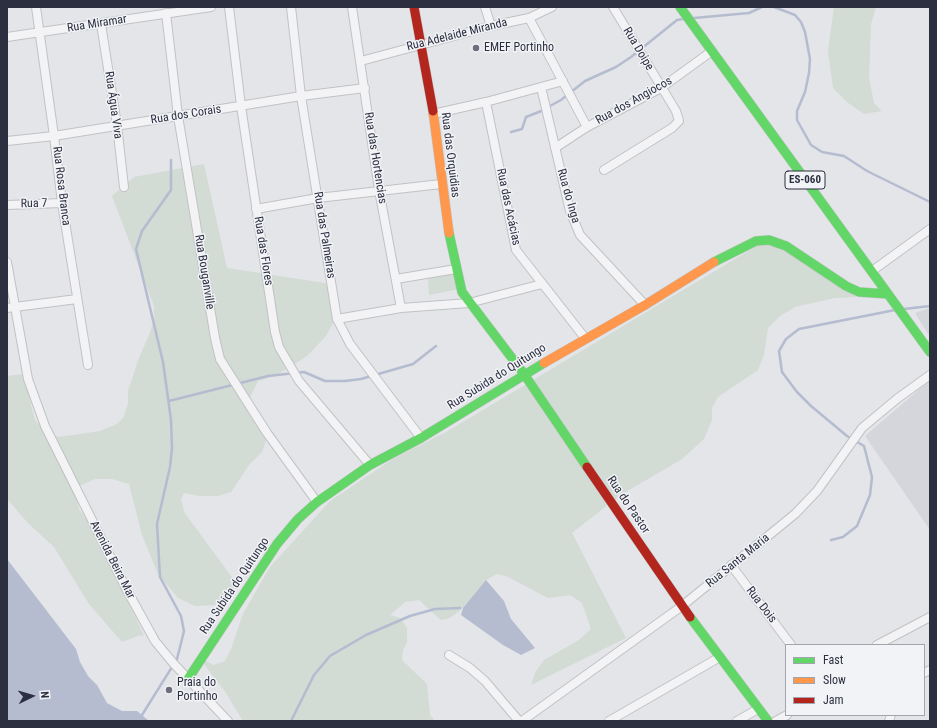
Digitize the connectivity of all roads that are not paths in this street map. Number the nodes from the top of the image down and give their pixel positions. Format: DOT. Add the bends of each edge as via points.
graph roads {
  1 [pos="36,7"];
  2 [pos="212,7"];
  3 [pos="229,7"];
  4 [pos="291,7"];
  5 [pos="352,7"];
  6 [pos="414,7"];
  7 [pos="485,7"];
  8 [pos="552,7"];
  9 [pos="614,7"];
  10 [pos="680,7"];
  11 [pos="166,13"];
  12 [pos="529,18"];
  13 [pos="101,24"];
  14 [pos="491,26"];
  15 [pos="39,34"];
  16 [pos="7,37"];
  17 [pos="420,44"];
  18 [pos="712,51"];
  19 [pos="361,60"];
  20 [pos="563,81"];
  21 [pos="541,87"];
  22 [pos="365,88"];
  23 [pos="661,88"];
  24 [pos="301,96"];
  25 [pos="486,102"];
  26 [pos="241,106"];
  27 [pos="433,114"];
  28 [pos="178,116"];
  29 [pos="117,125"];
  30 [pos="587,127"];
  31 [pos="54,136"];
  32 [pos="7,141"];
  33 [pos="554,148"];
  34 [pos="604,170"];
  35 [pos="441,184"];
  36 [pos="124,187"];
  37 [pos="379,190"];
  38 [pos="318,198"];
  39 [pos="62,203"];
  40 [pos="7,204"];
  41 [pos="256,209"];
  42 [pos="930,229"];
  43 [pos="7,262"];
  44 [pos="456,269"];
  45 [pos="872,271"];
  46 [pos="396,279"];
  47 [pos="542,284"];
  48 [pos="888,294"];
  49 [pos="77,299"];
  50 [pos="469,303"];
  51 [pos="645,305"];
  52 [pos="11,308"];
  53 [pos="401,308"];
  54 [pos="337,320"];
  55 [pos="585,338"];
  56 [pos="930,352"];
  57 [pos="88,365"];
  58 [pos="524,374"];
  59 [pos="930,375"];
  60 [pos="421,438"];
  61 [pos="370,466"];
  62 [pos="317,502"];
  63 [pos="732,565"];
  64 [pos="682,606"];
  65 [pos="930,617"];
  66 [pos="890,642"];
  67 [pos="790,644"];
  68 [pos="449,655"];
  69 [pos="720,657"];
  70 [pos="188,679"];
  71 [pos="758,710"];
  72 [pos="785,716"];
  73 [pos="228,721"];
  74 [pos="520,721"];
  75 [pos="609,721"];
  76 [pos="738,721"];
  77 [pos="768,721"];
  78 [pos="776,721"];
  1 -- 15 [label="street, Rua Rosa Branca"];
  2 -- 11 [label="street, Rua Miramar"];
  3 -- 26 [label="street, Rua das Flores"];
  4 -- 24 [label="street, Rua das Palmeiras"];
  5 -- 19 [label="street, Rua das Hortencias"];
  6 -- 17 [label="street, Rua das Orquidias"];
  7 -- 14 [label="street"];
  8 -- 12 [label="street, Rua Adelaide Miranda"];
  9 -- 23 [label="street, Rua Doipe"];
  10 -- 18 [label="street, ES-060"];
  11 -- 13 [label="street, Rua Miramar"];
  11 -- 28 [label="street, Rua Bouganville"];
  12 -- 14 [label="street, Rua Adelaide Miranda"];
  12 -- 20 [label="street"];
  13 -- 15 [label="street, Rua Miramar"];
  13 -- 29 [label="street, Rua Água Viva"];
  14 -- 17 [label="street, Rua Adelaide Miranda"];
  15 -- 16 [label="street, Rua Miramar"];
  15 -- 31 [label="street, Rua Rosa Branca"];
  17 -- 19 [label="street, Rua Adelaide Miranda"];
  17 -- 27 [label="street, Rua das Orquidias"];
  18 -- 23 [label="street, Rua dos Angiocos"];
  18 -- 45 [label="street, ES-060"];
  19 -- 22 [label="street, Rua das Hortencias"];
  20 -- 21 [label="street"];
  20 -- 30 [label="street"];
  21 -- 25 [label="street"];
  21 -- 33 [label="street, Rua do Inga"];
  22 -- 24 [label="street, Rua dos Corais"];
  22 -- 37 [label="street, Rua das Hortencias"];
  23 -- 30 [label="street, Rua dos Angiocos"];
  23 -- 34 [label="street, Rua Doipe" via="676,111 678,124"];
  24 -- 26 [label="street, Rua dos Corais"];
  24 -- 38 [label="street, Rua das Palmeiras"];
  25 -- 27 [label="street"];
  25 -- 47 [label="street, Rua das Acácias" via="516,250"];
  26 -- 28 [label="street, Rua dos Corais"];
  26 -- 41 [label="street, Rua das Flores"];
  27 -- 35 [label="street, Rua das Orquidias"];
  28 -- 29 [label="street, Rua dos Corais"];
  28 -- 62 [label="street, Rua Bouganville" via="220,359 267,433"];
  29 -- 31 [label="street, Rua dos Corais"];
  29 -- 36 [label="street, Rua Água Viva"];
  30 -- 33 [label="street, Rua dos Angiocos"];
  31 -- 32 [label="street, Rua dos Corais"];
  31 -- 39 [label="street, Rua Rosa Branca"];
  33 -- 51 [label="street, Rua do Inga" via="570,211 580,235"];
  35 -- 37 [label="street"];
  35 -- 44 [label="street, Rua das Orquidias"];
  37 -- 38 [label="street"];
  37 -- 46 [label="street, Rua das Hortencias"];
  38 -- 41 [label="street"];
  38 -- 54 [label="street, Rua das Palmeiras"];
  39 -- 40 [label="street, Rua 7"];
  39 -- 49 [label="street, Rua Rosa Branca"];
  41 -- 61 [label="street, Rua das Flores" via="279,347 300,381"];
  42 -- 45 [label="street"];
  43 -- 52 [label="street, Avenida Beira Mar"];
  44 -- 46 [label="street"];
  44 -- 50 [label="street, Rua das Orquidias" via="460,287"];
  45 -- 48 [label="street, ES-060"];
  46 -- 53 [label="street, Rua das Hortencias"];
  47 -- 50 [label="street"];
  47 -- 55 [label="street, Rua das Acácias"];
  48 -- 51 [label="street, Rua Subida do Quitungo" via="859,292 786,246 769,240 756,241 742,247"];
  48 -- 56 [label="street, ES-060"];
  49 -- 52 [label="street"];
  49 -- 57 [label="street, Rua Rosa Branca"];
  50 -- 53 [label="street"];
  50 -- 58 [label="street, Rua do Pastor"];
  51 -- 55 [label="street, Rua Subida do Quitungo"];
  52 -- 70 [label="street, Avenida Beira Mar" via="28,380 48,432 146,626 155,641"];
  53 -- 54 [label="street"];
  54 -- 60 [label="street, Rua das Palmeiras" via="350,344"];
  55 -- 58 [label="street, Rua Subida do Quitungo"];
  58 -- 60 [label="street, Rua Subida do Quitungo"];
  58 -- 64 [label="street, Rua do Pastor"];
  59 -- 63 [label="street, Rua Santa Maria" via="862,428 817,491 795,514"];
  60 -- 61 [label="street, Rua Subida do Quitungo"];
  61 -- 62 [label="street, Rua Subida do Quitungo"];
  62 -- 70 [label="street, Rua Subida do Quitungo" via="298,519 277,544"];
  63 -- 64 [label="street, Rua Santa Maria"];
  63 -- 67 [label="street, Rua Dois"];
  64 -- 69 [label="street, Rua do Pastor"];
  64 -- 74 [label="street, Rua Santa Maria"];
  65 -- 66 [label="street"];
  68 -- 74 [label="street" via="485,681"];
  69 -- 71 [label="street, Rua do Pastor"];
  69 -- 75 [label="street"];
  70 -- 73 [label="street, Avenida Beira Mar"];
  71 -- 76 [label="street"];
  71 -- 77 [label="street, Rua do Pastor"];
  72 -- 78 [label="street"];
}
